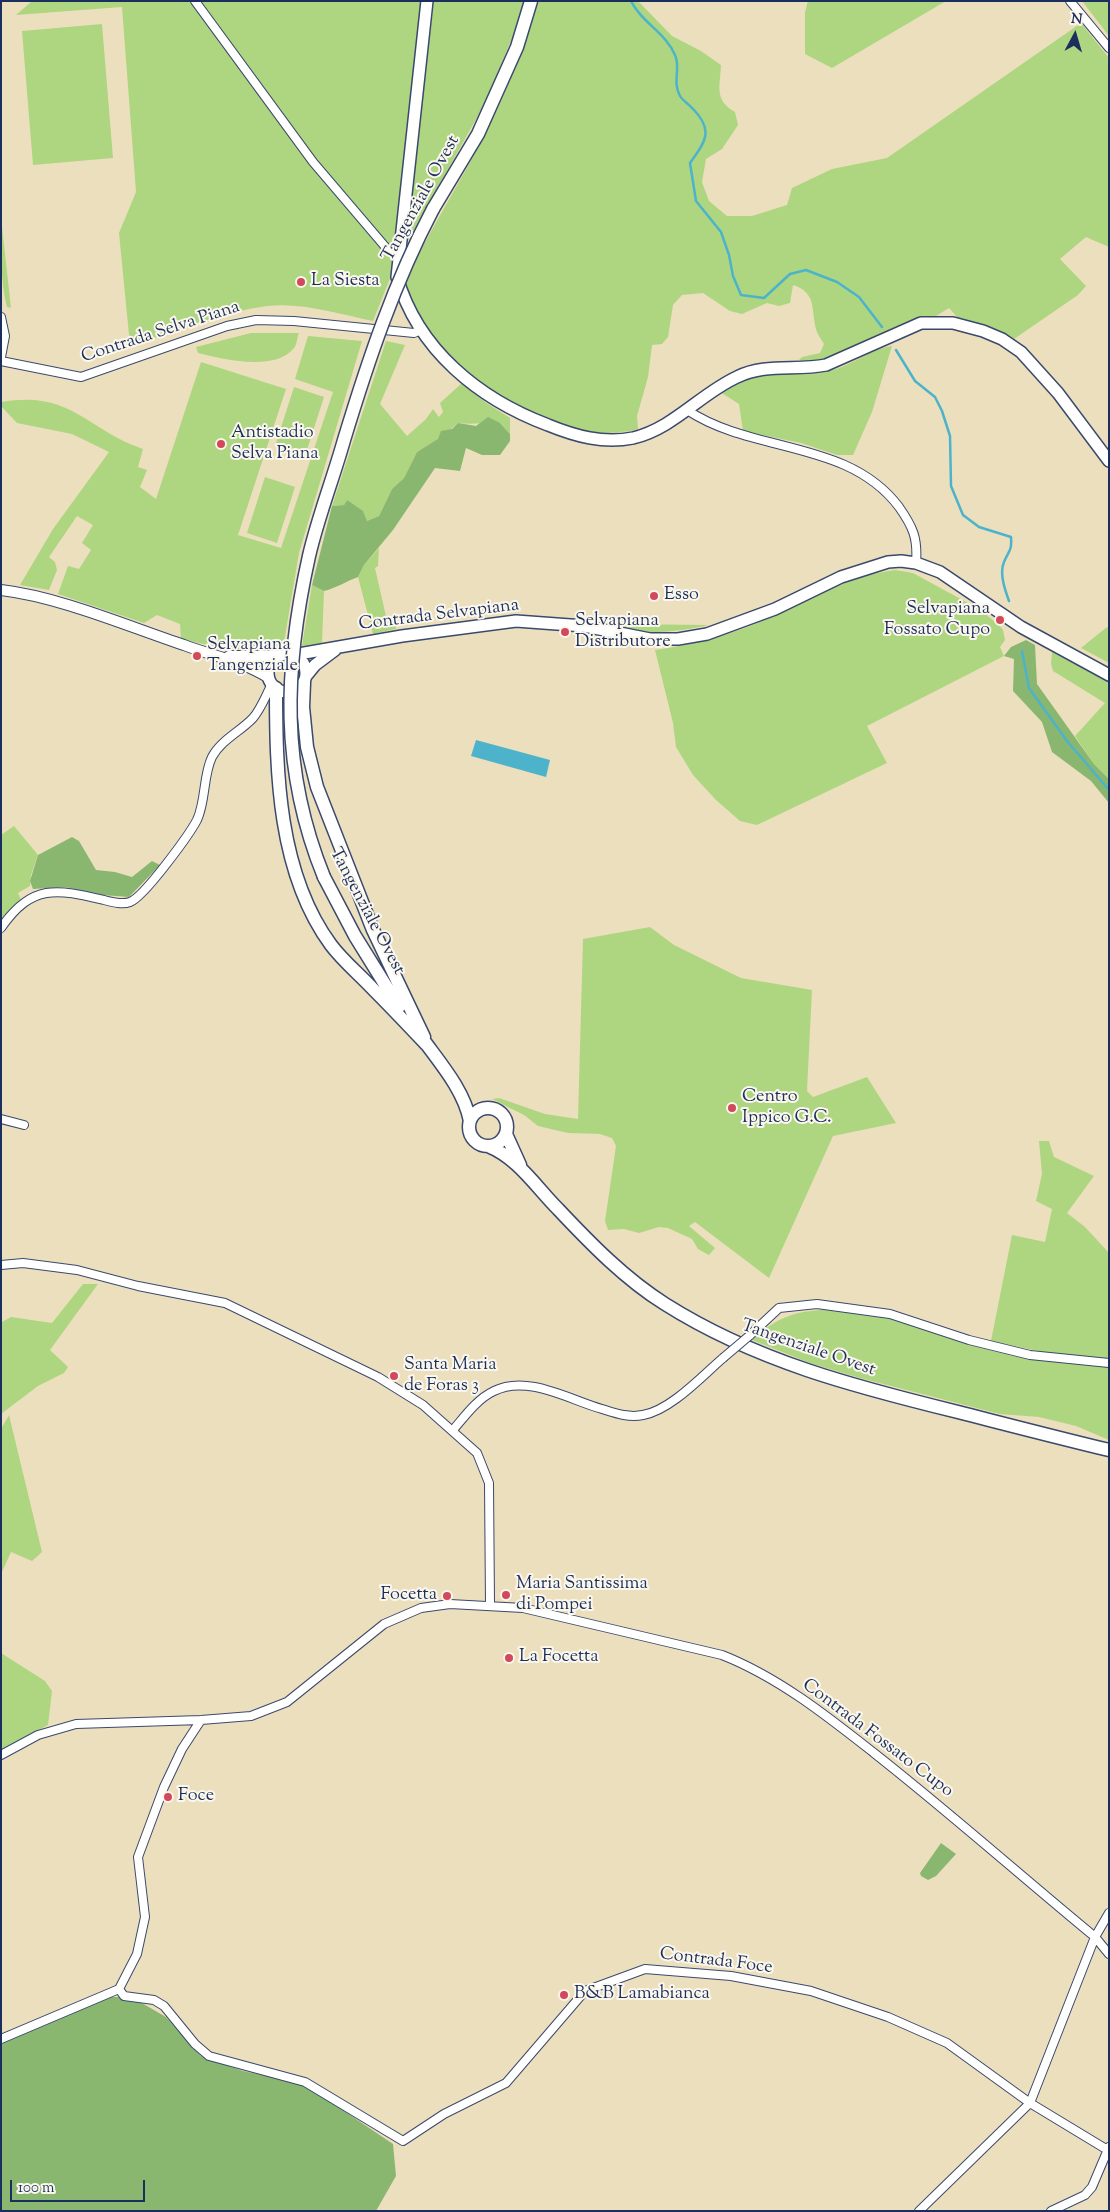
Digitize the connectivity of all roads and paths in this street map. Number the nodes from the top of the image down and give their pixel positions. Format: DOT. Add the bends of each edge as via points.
graph roads {
  1 [pos="196,1"];
  2 [pos="427,1"];
  3 [pos="531,1"];
  4 [pos="1070,1"];
  5 [pos="1109,48"];
  6 [pos="399,252"];
  7 [pos="1,317"];
  8 [pos="421,330"];
  9 [pos="1,357"];
  10 [pos="1,361"];
  11 [pos="688,410"];
  12 [pos="1109,461"];
  13 [pos="916,563"];
  14 [pos="1,590"];
  15 [pos="341,646"];
  16 [pos="294,655"];
  17 [pos="223,656"];
  18 [pos="277,656"];
  19 [pos="1109,675"];
  20 [pos="305,679"];
  21 [pos="272,684"];
  22 [pos="1,928"];
  23 [pos="426,1044"];
  24 [pos="456,1086"];
  25 [pos="487,1109"];
  26 [pos="1,1119"];
  27 [pos="470,1121"];
  28 [pos="24,1125"];
  29 [pos="506,1134"];
  30 [pos="488,1146"];
  31 [pos="522,1170"];
  32 [pos="1,1265"];
  33 [pos="1109,1363"];
  34 [pos="453,1430"];
  35 [pos="1109,1450"];
  36 [pos="490,1604"];
  37 [pos="200,1720"];
  38 [pos="1,1754"];
  39 [pos="1109,1913"];
  40 [pos="1094,1937"];
  41 [pos="1109,1954"];
  42 [pos="119,1990"];
  43 [pos="1,2039"];
  44 [pos="1030,2103"];
  45 [pos="1107,2148"];
  46 [pos="919,2211"];
  47 [pos="1051,2211"];
  1 -- 6 [label="street" via="313,162 388,250"];
  2 -- 6 [label="main road"];
  3 -- 23 [label="main road, Tangenziale Ovest, bridge" via="518,47 478,134 412,248 382,322 310,554 290,677 291,751 301,808 324,878 390,994"];
  4 -- 5 [label="street"];
  6 -- 8 [label="main road" via="398,277 402,294"];
  7 -- 9 [label="street" via="5,336"];
  8 -- 10 [label="street, Contrada Selva Piana" via="414,333 256,320 227,326 81,377"];
  8 -- 11 [label="main road" via="453,367 490,398 574,435 610,440 632,438 650,433"];
  11 -- 12 [label="main road" via="720,386 750,371 826,366 921,323 948,323 983,331 1020,352 1058,393"];
  11 -- 13 [label="street" via="709,423 743,436 823,456 873,480 888,492 908,521 918,541"];
  13 -- 15 [label="main road, Contrada Selvapiana" via="888,562 841,577 775,609 707,634 678,639 650,639 584,626 516,621"];
  13 -- 19 [label="main road, Contrada Selvapiana" via="940,572 1021,627"];
  14 -- 17 [label="street" via="21,592"];
  15 -- 16 [label="main road, Contrada Selvapiana"];
  15 -- 20 [label="main road, Contrada Selvapiana" via="324,656"];
  16 -- 18 [label="main road"];
  16 -- 20 [label="main road" via="304,663"];
  17 -- 18 [label="street"];
  17 -- 21 [label="street"];
  18 -- 21 [label="main road" via="269,666"];
  20 -- 21 [label="main road" via="291,692"];
  20 -- 23 [label="main road" via="306,747 317,787 373,930"];
  21 -- 22 [label="street" via="254,717 212,757 197,819 169,860 131,902 117,903 62,891 46,892 29,899"];
  21 -- 23 [label="main road" via="286,833 294,868 310,908 331,945"];
  23 -- 24 [label="main road, Tangenziale Ovest"];
  24 -- 25 [label="main road, Tangenziale Ovest"];
  24 -- 27 [label="main road, Tangenziale Ovest"];
  25 -- 27 [label="main road" via="477,1112"];
  25 -- 29 [label="main road" via="497,1111 505,1118"];
  26 -- 28 [label="street"];
  27 -- 30 [label="main road" via="472,1138 482,1146"];
  29 -- 30 [label="main road" via="499,1143"];
  29 -- 31 [label="main road, Tangenziale Ovest"];
  30 -- 31 [label="main road, Tangenziale Ovest"];
  31 -- 35 [label="main road, Tangenziale Ovest" via="604,1256 664,1304 729,1340 799,1368 884,1394"];
  32 -- 34 [label="street" via="77,1270 225,1303 378,1377 423,1405"];
  33 -- 34 [label="street, bridge" via="1030,1355 969,1340 890,1314 817,1304 779,1308 665,1406 643,1416 630,1417 558,1394 513,1386 495,1390 484,1398"];
  34 -- 36 [label="street" via="477,1453 489,1483"];
  36 -- 37 [label="street, Contrada Fossato Cupo" via="421,1608 384,1624 287,1702 251,1716"];
  36 -- 40 [label="street, Contrada Fossato Cupo" via="624,1630 722,1655 747,1665 829,1718 949,1812"];
  37 -- 38 [label="street, Contrada Fossato Cupo" via="76,1724 38,1735"];
  37 -- 42 [label="street" via="164,1787 138,1857 145,1917 137,1954"];
  39 -- 40 [label="street"];
  40 -- 41 [label="street, Contrada Fossato Cupo"];
  40 -- 44 [label="street"];
  42 -- 43 [label="street"];
  42 -- 44 [label="street, Contrada Foce" via="124,1996 154,2000 164,2006 209,2056 305,2082 403,2141 444,2114 506,2083 585,1991 645,1969 767,1982 811,1991 880,2014 947,2043"];
  44 -- 45 [label="street"];
  44 -- 46 [label="street"];
  45 -- 47 [label="street" via="1092,2187 1085,2195"];
}
